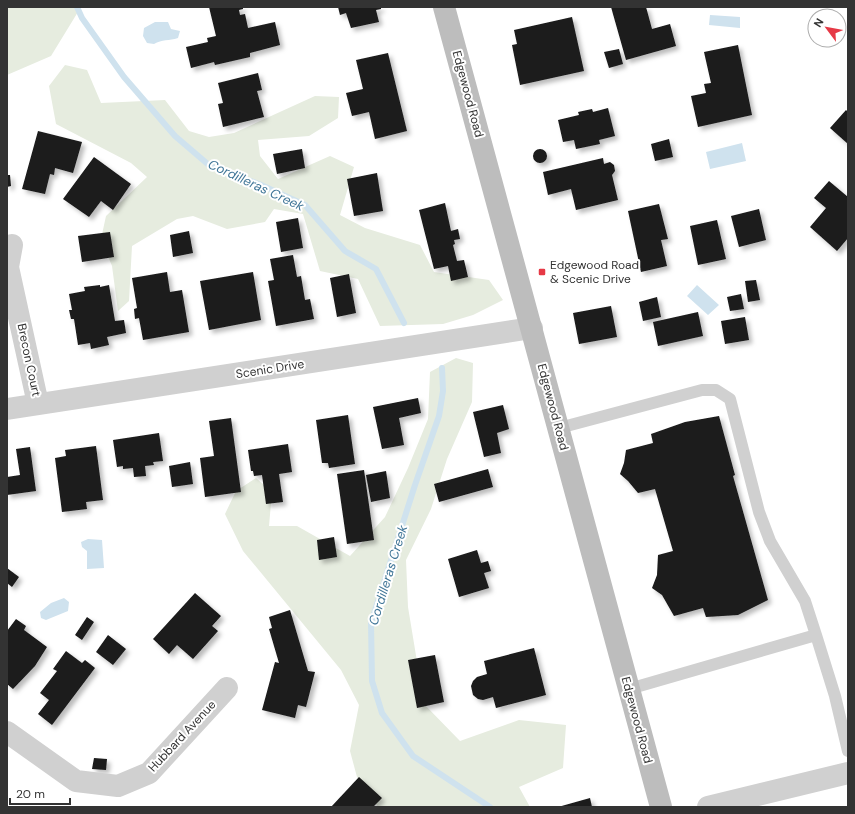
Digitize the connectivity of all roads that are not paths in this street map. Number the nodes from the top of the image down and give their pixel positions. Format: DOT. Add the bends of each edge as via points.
graph roads {
  1 [pos="444,7"];
  2 [pos="12,245"];
  3 [pos="532,328"];
  4 [pos="38,404"];
  5 [pos="7,409"];
  6 [pos="559,428"];
  7 [pos="816,635"];
  8 [pos="227,688"];
  9 [pos="629,688"];
  10 [pos="7,732"];
  11 [pos="848,751"];
  12 [pos="848,772"];
  13 [pos="661,807"];
  14 [pos="708,807"];
  1 -- 3 [label="main road, Edgewood Road"];
  2 -- 4 [label="street, Brecon Court" via="8,267"];
  3 -- 4 [label="street, Scenic Drive"];
  3 -- 6 [label="main road, Edgewood Road"];
  4 -- 5 [label="street, Scenic Drive"];
  6 -- 7 [label="lane" via="702,390 716,390 730,400 759,512 770,541 805,601"];
  6 -- 9 [label="main road, Edgewood Road"];
  7 -- 9 [label="lane"];
  7 -- 11 [label="lane" via="836,696"];
  8 -- 10 [label="street, Hubbard Avenue" via="149,774 118,786 76,781"];
  9 -- 13 [label="main road, Edgewood Road"];
  12 -- 14 [label="street"];
}
